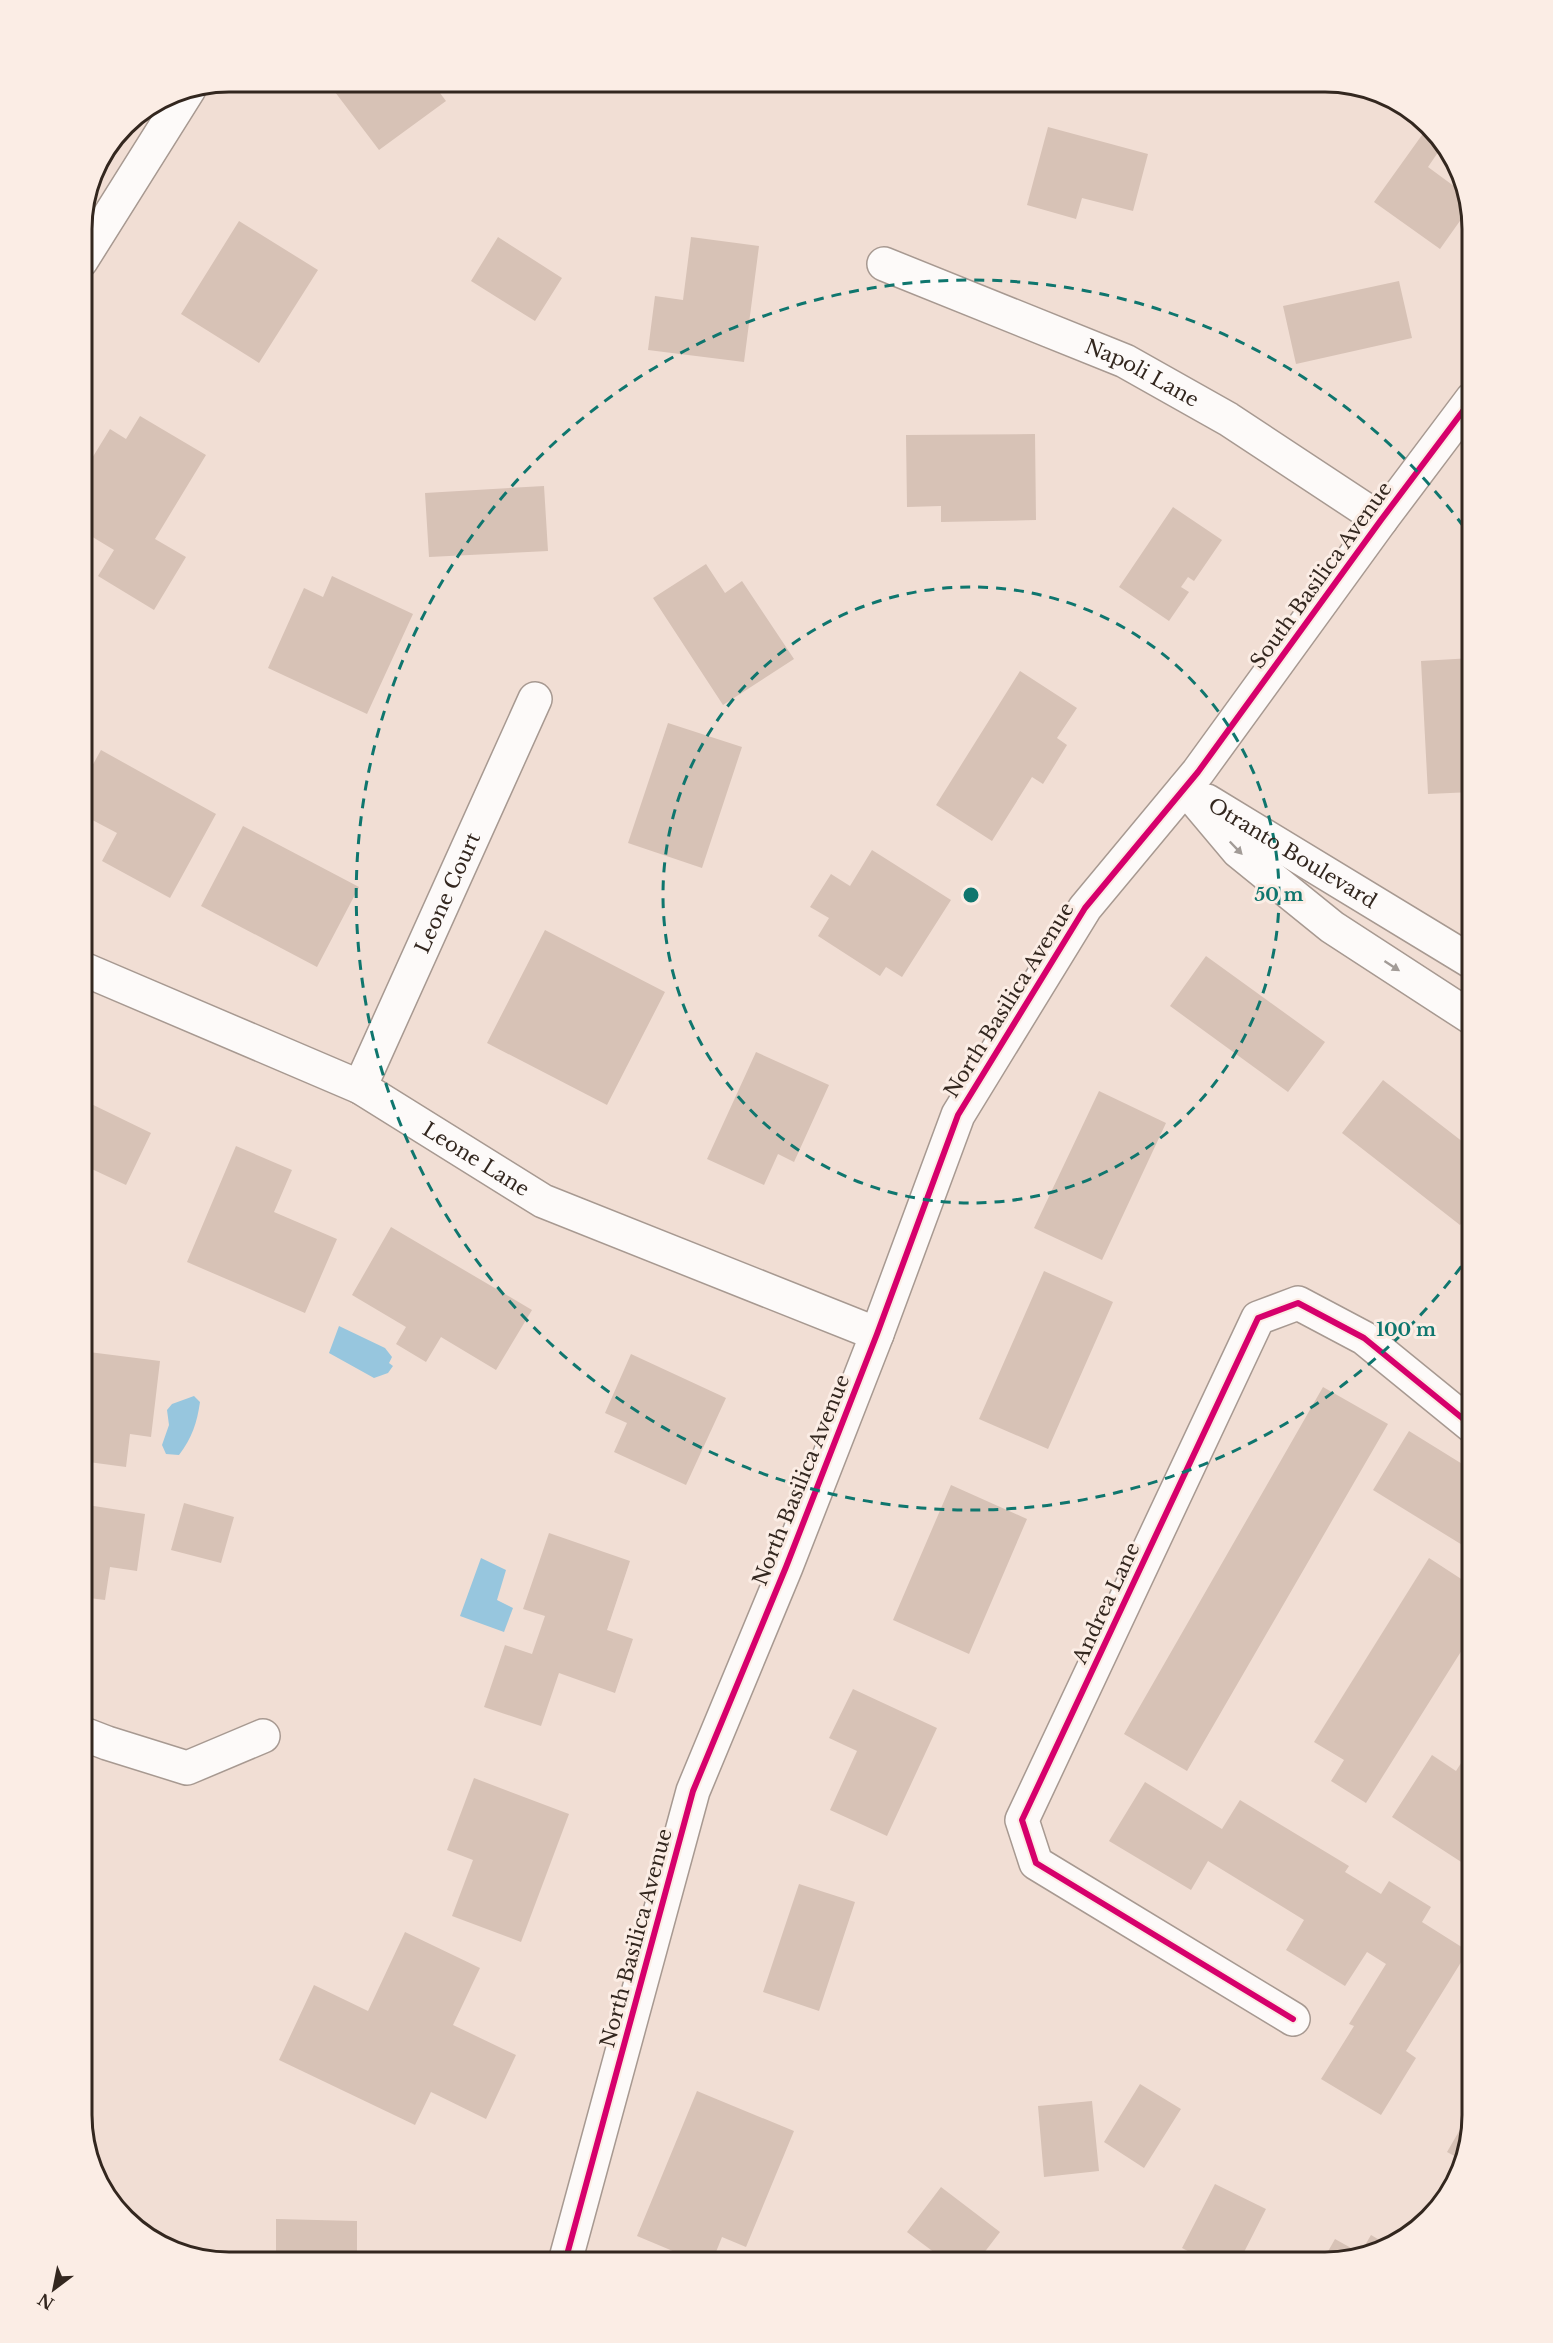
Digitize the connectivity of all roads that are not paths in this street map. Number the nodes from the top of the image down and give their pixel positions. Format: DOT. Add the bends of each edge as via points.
graph roads {
  1 [pos="182,100"];
  2 [pos="92,244"];
  3 [pos="884,264"];
  4 [pos="1462,412"];
  5 [pos="1381,520"];
  6 [pos="535,699"];
  7 [pos="1192,780"];
  8 [pos="1462,956"];
  9 [pos="92,973"];
  10 [pos="1462,1012"];
  11 [pos="360,1087"];
  12 [pos="877,1334"];
  13 [pos="1462,1418"];
  14 [pos="91,1736"];
  15 [pos="263,1736"];
  16 [pos="1293,2019"];
  17 [pos="568,2251"];
  1 -- 2 [label="street"];
  3 -- 5 [label="street, Napoli Lane" via="1125,361 1228,419"];
  4 -- 5 [label="street, South Basilica Avenue"];
  5 -- 7 [label="street, South Basilica Avenue"];
  6 -- 11 [label="street, Leone Court"];
  7 -- 8 [label="street, Otranto Boulevard"];
  7 -- 10 [label="street, Otranto Boulevard, one-way" via="1238,851 1332,927"];
  7 -- 12 [label="street, North Basilica Avenue" via="1085,908 958,1115"];
  9 -- 11 [label="street, Leone Lane"];
  11 -- 12 [label="street, Leone Lane" via="543,1201"];
  12 -- 17 [label="street, North Basilica Avenue" via="693,1791"];
  13 -- 16 [label="street, Andrea Lane" via="1364,1338 1298,1303 1258,1318 1022,1820 1036,1863"];
  14 -- 15 [label="street" via="188,1768"];
}
